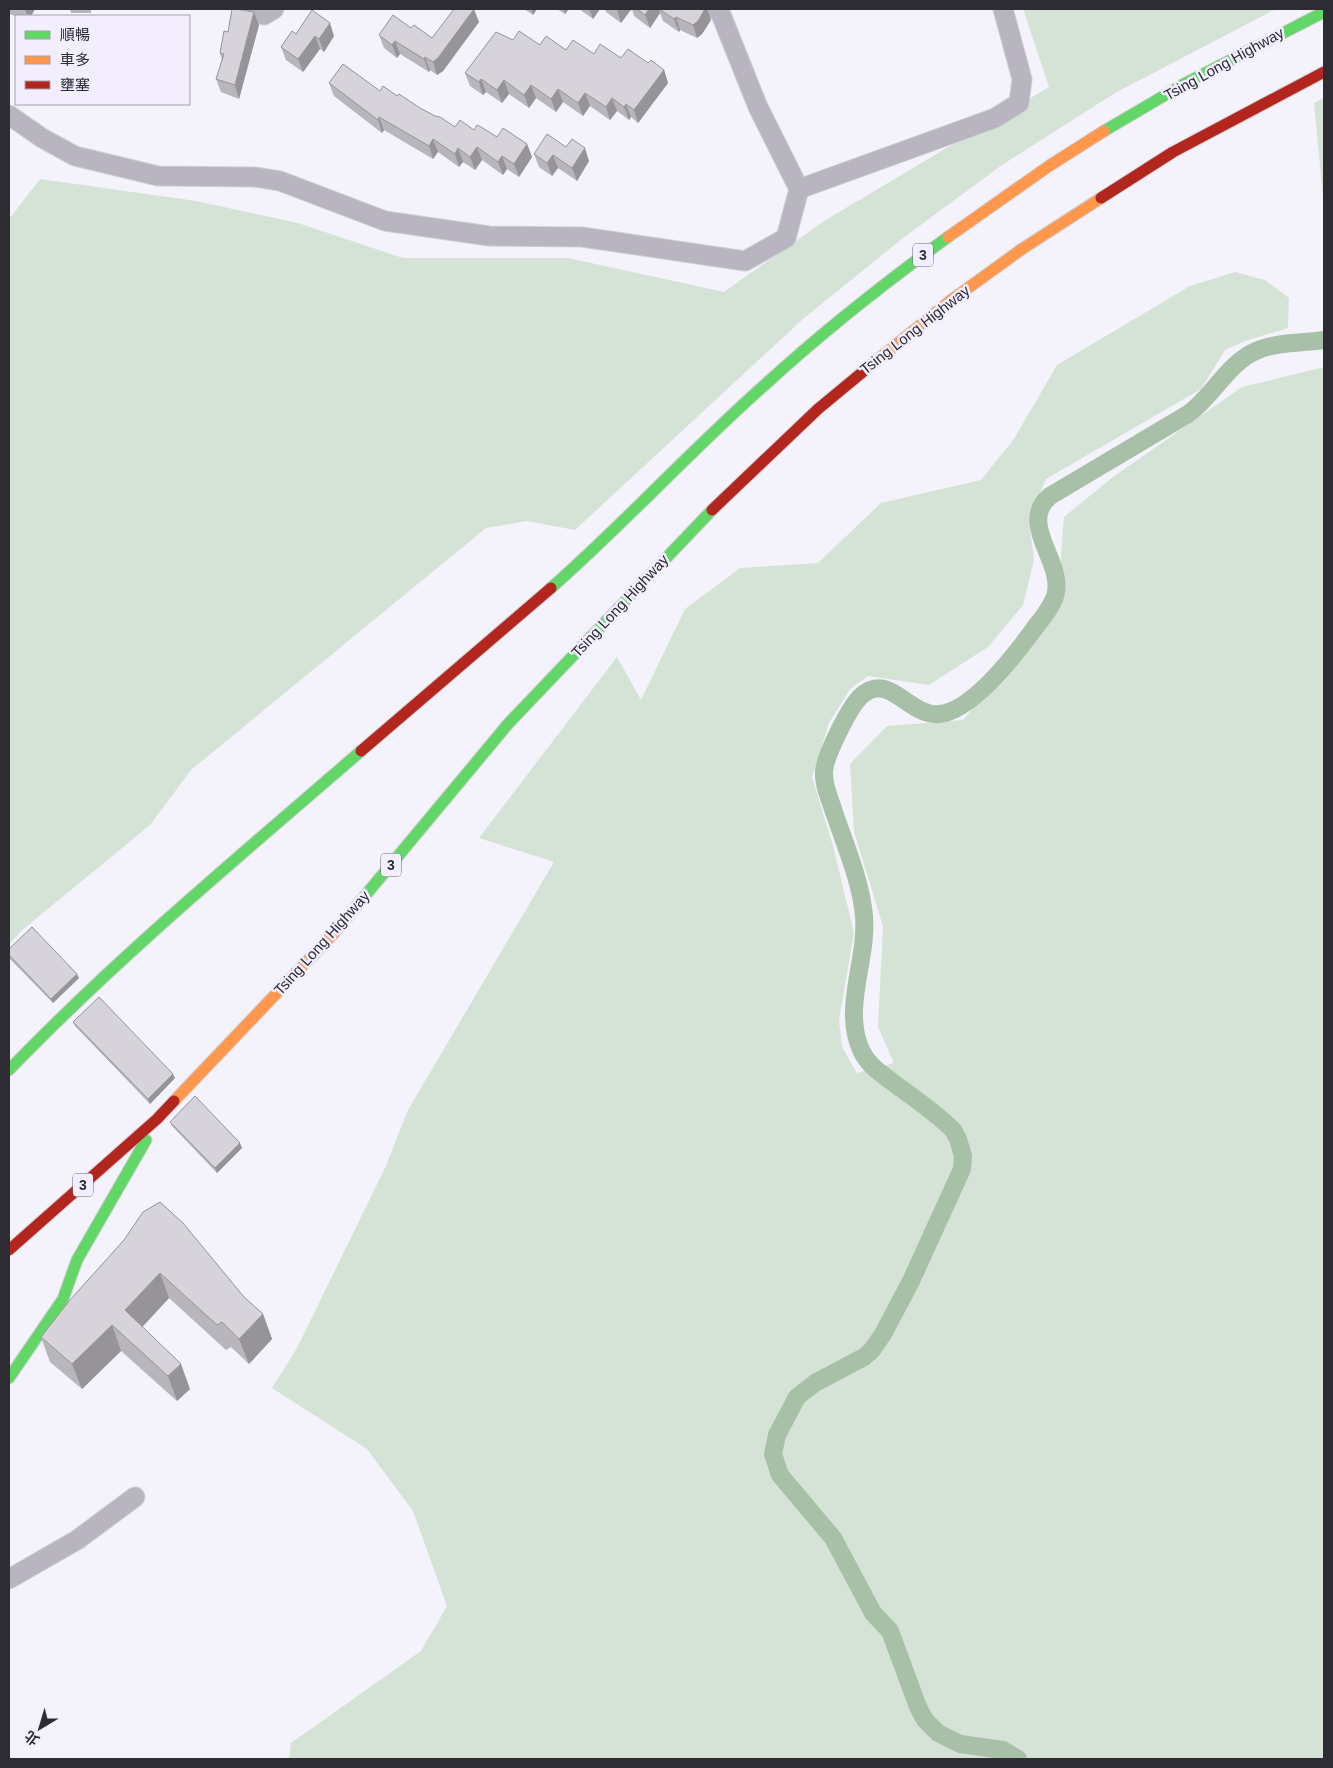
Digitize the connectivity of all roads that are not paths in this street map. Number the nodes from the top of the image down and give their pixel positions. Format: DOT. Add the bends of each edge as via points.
graph roads {
  1 [pos="250,9"];
  2 [pos="274,9"];
  3 [pos="1003,9"];
  4 [pos="718,10"];
  5 [pos="1324,12"];
  6 [pos="1324,72"];
  7 [pos="9,115"];
  8 [pos="799,190"];
  9 [pos="57,1018"];
  10 [pos="25,1037"];
  11 [pos="9,1070"];
  12 [pos="158,1119"];
  13 [pos="9,1250"];
  14 [pos="9,1378"];
  15 [pos="135,1497"];
  16 [pos="9,1579"];
  1 -- 2 [label="street" via="264,16"];
  3 -- 8 [label="street" via="1022,79 1019,103 995,118"];
  4 -- 8 [label="street" via="758,107"];
  5 -- 9 [label="highway, Tsing Long Highway / 3" via="1270,37 1138,112 1026,182 909,265 795,357 573,568"];
  6 -- 12 [label="highway, Tsing Long Highway / 3" via="1173,152 1022,249 935,312 818,409 717,504 515,717 328,941"];
  7 -- 8 [label="street" via="75,156 158,176 280,180 385,221 489,236 582,237 745,261 786,238"];
  9 -- 10 [label="highway"];
  9 -- 11 [label="highway, Tsing Long Highway / 3"];
  12 -- 13 [label="highway, Tsing Long Highway / 3"];
  12 -- 14 [label="highway" via="77,1260 63,1300"];
  15 -- 16 [label="street" via="77,1540"];
}
